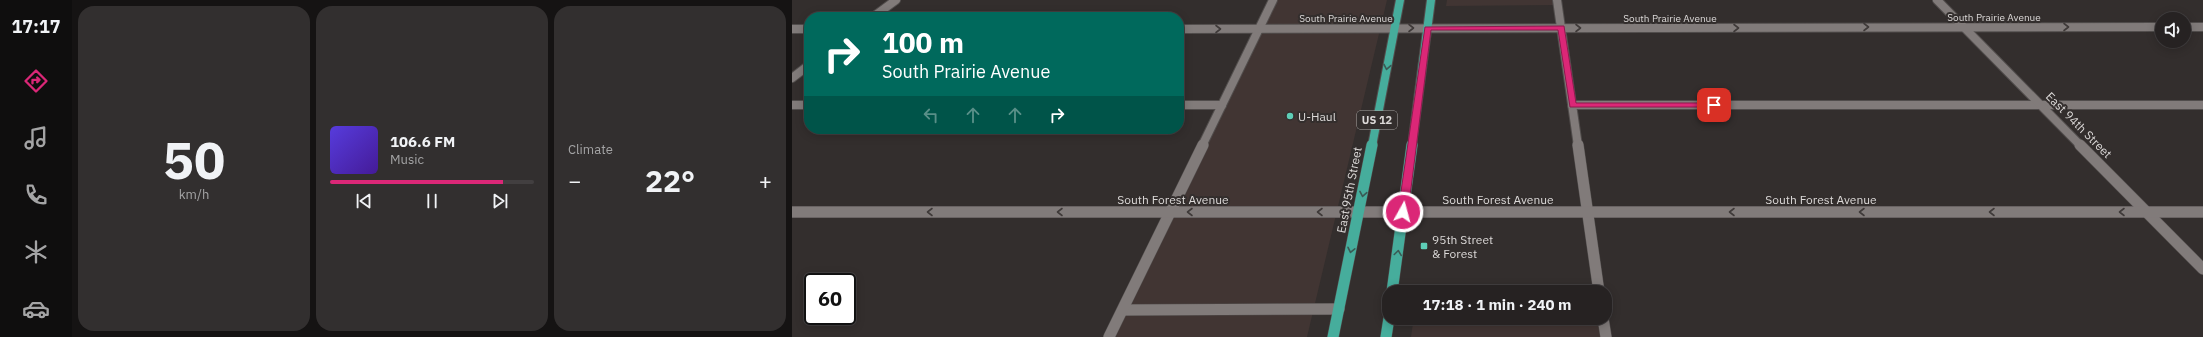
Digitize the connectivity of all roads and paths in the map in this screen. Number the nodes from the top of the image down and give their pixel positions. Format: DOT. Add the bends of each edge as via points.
graph roads {
  1 [pos="896,0"];
  2 [pos="1273,0"];
  3 [pos="1400,0"];
  4 [pos="1431,0"];
  5 [pos="1557,0"];
  6 [pos="1937,0"];
  7 [pos="880,12"];
  8 [pos="1964,27"];
  9 [pos="2155,27"];
  10 [pos="2191,27"];
  11 [pos="2203,27"];
  12 [pos="1259,28"];
  13 [pos="1394,28"];
  14 [pos="1427,28"];
  15 [pos="1561,28"];
  16 [pos="792,29"];
  17 [pos="804,29"];
  18 [pos="1184,29"];
  19 [pos="804,69"];
  20 [pos="792,78"];
  21 [pos="792,105"];
  22 [pos="804,105"];
  23 [pos="1184,105"];
  24 [pos="1222,105"];
  25 [pos="1572,105"];
  26 [pos="2041,105"];
  27 [pos="2203,105"];
  28 [pos="792,212"];
  29 [pos="1170,212"];
  30 [pos="1360,212"];
  31 [pos="1403,212"];
  32 [pos="1588,212"];
  33 [pos="2146,212"];
  34 [pos="2203,212"];
  35 [pos="2203,269"];
  36 [pos="1393,285"];
  37 [pos="1598,285"];
  38 [pos="1339,309"];
  39 [pos="1123,310"];
  40 [pos="1388,325"];
  41 [pos="1604,325"];
  42 [pos="1109,337"];
  43 [pos="1333,337"];
  44 [pos="1386,337"];
  45 [pos="1606,337"];
  1 -- 7 [label="street"];
  2 -- 12 [label="street"];
  3 -- 13 [label="main road, East 95th Street / US 12"];
  4 -- 14 [label="main road, US 12"];
  5 -- 15 [label="street"];
  6 -- 8 [label="street, East 94th Street"];
  8 -- 9 [label="street, South Prairie Avenue, one-way"];
  15 -- 8 [label="street, South Prairie Avenue, one-way"];
  8 -- 26 [label="street, East 94th Street"];
  10 -- 11 [label="street"];
  12 -- 13 [label="street, South Prairie Avenue"];
  18 -- 12 [label="street, South Prairie Avenue, one-way"];
  12 -- 24 [label="street"];
  13 -- 14 [label="street, South Prairie Avenue, one-way"];
  13 -- 30 [label="main road, East 95th Street / US 12, one-way"];
  14 -- 15 [label="street, South Prairie Avenue"];
  14 -- 31 [label="main road, US 12"];
  15 -- 25 [label="street"];
  16 -- 17 [label="street"];
  19 -- 20 [label="street"];
  21 -- 22 [label="street"];
  23 -- 24 [label="street"];
  24 -- 29 [label="street"];
  25 -- 26 [label="street"];
  25 -- 32 [label="street"];
  26 -- 27 [label="street"];
  26 -- 33 [label="street, East 94th Street"];
  29 -- 28 [label="street, South Forest Avenue, one-way"];
  30 -- 29 [label="street, South Forest Avenue, one-way"];
  29 -- 39 [label="street"];
  30 -- 31 [label="street, South Forest Avenue"];
  30 -- 38 [label="main road, East 95th Street / US 12, one-way"];
  31 -- 32 [label="street, South Forest Avenue"];
  36 -- 31 [label="main road, US 12, one-way"];
  33 -- 32 [label="street, South Forest Avenue, one-way"];
  32 -- 37 [label="street"];
  33 -- 34 [label="street, South Forest Avenue"];
  33 -- 35 [label="street, East 94th Street"];
  38 -- 39 [label="street"];
  38 -- 43 [label="main road, East 95th Street / US 12"];
  39 -- 42 [label="street"];
  40 -- 44 [label="main road"];
  41 -- 45 [label="street"];
}
